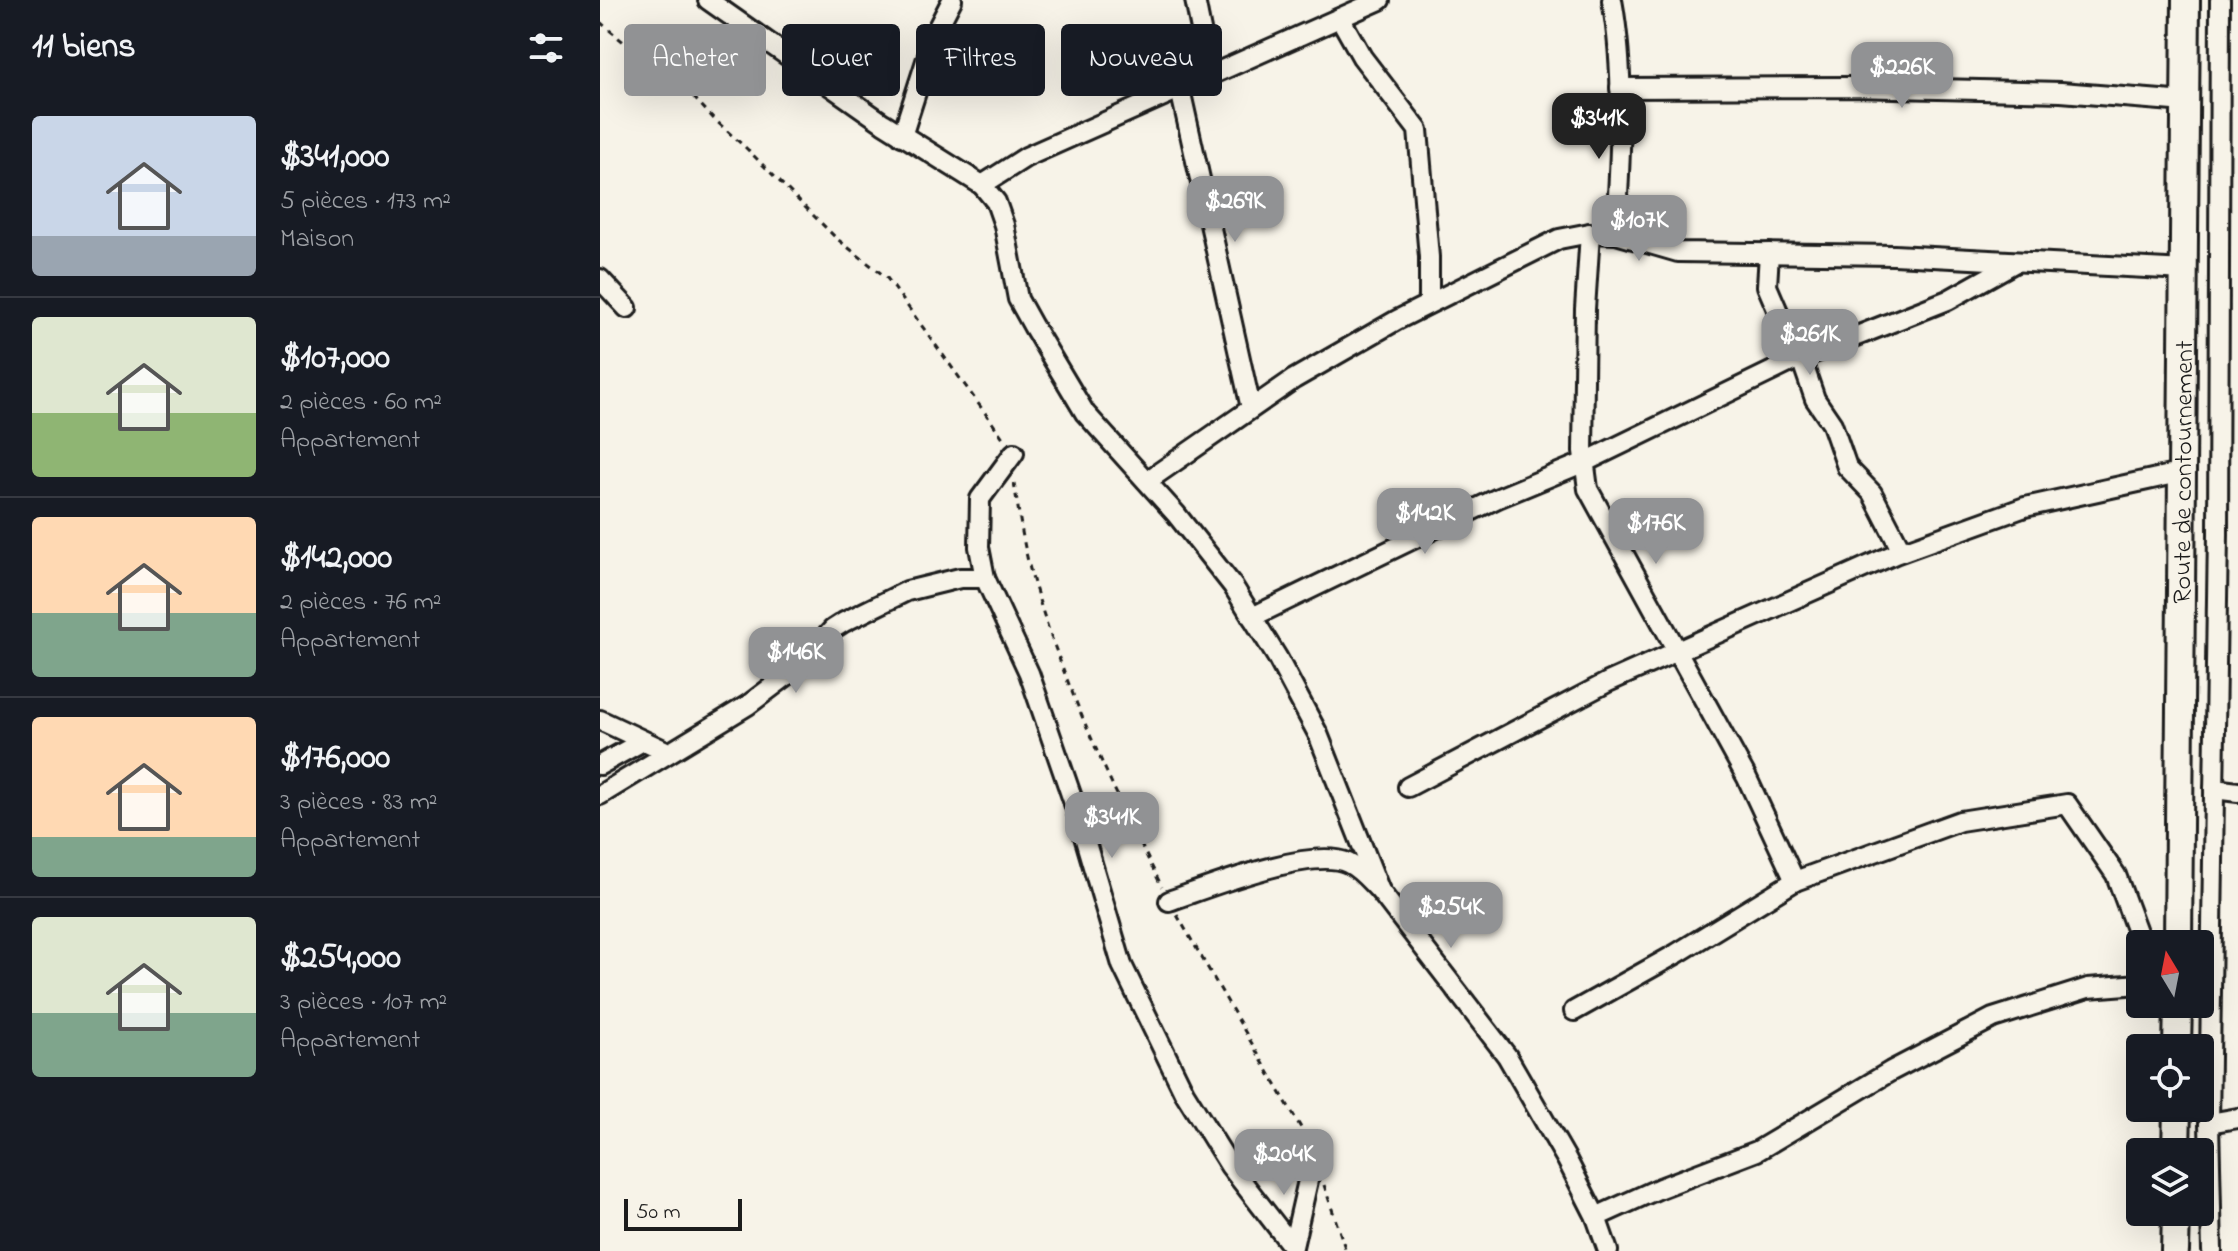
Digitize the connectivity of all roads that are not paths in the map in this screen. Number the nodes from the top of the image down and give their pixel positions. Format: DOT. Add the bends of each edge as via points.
graph roads {
  1 [pos="708,0"];
  2 [pos="952,0"];
  3 [pos="1195,0"];
  4 [pos="1380,0"];
  5 [pos="1612,0"];
  6 [pos="2186,0"];
  7 [pos="2220,0"];
  8 [pos="1349,10"];
  9 [pos="1200,24"];
  10 [pos="1222,69"];
  11 [pos="1620,88"];
  12 [pos="1164,96"];
  13 [pos="1182,96"];
  14 [pos="2186,102"];
  15 [pos="902,136"];
  16 [pos="982,185"];
  17 [pos="1590,233"];
  18 [pos="1616,234"];
  19 [pos="1769,253"];
  20 [pos="2019,261"];
  21 [pos="2186,270"];
  22 [pos="600,279"];
  23 [pos="2219,289"];
  24 [pos="2238,299"];
  25 [pos="1429,303"];
  26 [pos="627,308"];
  27 [pos="1801,358"];
  28 [pos="1251,408"];
  29 [pos="1014,453"];
  30 [pos="1585,462"];
  31 [pos="2184,472"];
  32 [pos="1147,481"];
  33 [pos="1902,551"];
  34 [pos="985,578"];
  35 [pos="1252,617"];
  36 [pos="1678,650"];
  37 [pos="600,720"];
  38 [pos="643,741"];
  39 [pos="668,752"];
  40 [pos="600,765"];
  41 [pos="1408,787"];
  42 [pos="2214,789"];
  43 [pos="2238,792"];
  44 [pos="600,795"];
  45 [pos="1795,881"];
  46 [pos="1380,891"];
  47 [pos="1169,901"];
  48 [pos="2136,930"];
  49 [pos="2178,930"];
  50 [pos="2126,985"];
  51 [pos="1574,1011"];
  52 [pos="2238,1118"];
  53 [pos="2209,1123"];
  54 [pos="1311,1147"];
  55 [pos="1596,1217"];
  56 [pos="2176,1226"];
  57 [pos="1292,1248"];
  58 [pos="1608,1251"];
  59 [pos="2175,1251"];
  60 [pos="2212,1251"];
  1 -- 15 [label="street"];
  2 -- 15 [label="street" via="935,33"];
  3 -- 9 [label="street"];
  4 -- 8 [label="street"];
  5 -- 11 [label="street"];
  6 -- 14 [label="street, Route de contournement"];
  7 -- 23 [label="street"];
  8 -- 10 [label="street"];
  8 -- 25 [label="street" via="1362,57 1418,130"];
  11 -- 14 [label="street" via="2061,92"];
  11 -- 18 [label="street"];
  12 -- 16 [label="street" via="1026,157"];
  13 -- 28 [label="street"];
  14 -- 21 [label="street, Route de contournement"];
  15 -- 16 [label="street"];
  16 -- 32 [label="street" via="996,202 1018,299 1033,326 1085,413"];
  17 -- 18 [label="street"];
  17 -- 25 [label="street" via="1559,239"];
  17 -- 30 [label="street"];
  18 -- 19 [label="street" via="1678,252"];
  19 -- 20 [label="street"];
  19 -- 27 [label="street" via="1767,286"];
  20 -- 21 [label="street"];
  20 -- 27 [label="street" via="1948,300"];
  21 -- 31 [label="street, Route de contournement"];
  22 -- 26 [label="street"];
  23 -- 24 [label="street"];
  23 -- 42 [label="street"];
  25 -- 28 [label="street"];
  27 -- 30 [label="street"];
  27 -- 33 [label="street" via="1847,467 1872,493"];
  28 -- 32 [label="street"];
  29 -- 34 [label="street" via="980,499 979,547"];
  30 -- 35 [label="street" via="1498,498"];
  30 -- 36 [label="street" via="1588,489"];
  31 -- 33 [label="street" via="2025,507"];
  31 -- 49 [label="street, Route de contournement"];
  32 -- 35 [label="street"];
  33 -- 36 [label="street"];
  34 -- 39 [label="street" via="960,578 907,591 844,622 801,665"];
  34 -- 57 [label="street" via="1029,673 1122,965 1184,1092 1230,1166"];
  35 -- 46 [label="street" via="1318,734"];
  36 -- 41 [label="street"];
  36 -- 45 [label="street"];
  37 -- 38 [label="street"];
  38 -- 39 [label="street"];
  38 -- 40 [label="street"];
  39 -- 44 [label="street"];
  42 -- 43 [label="street"];
  42 -- 53 [label="street"];
  45 -- 48 [label="street" via="1960,821 2067,804 2116,875"];
  45 -- 51 [label="street"];
  46 -- 47 [label="street" via="1346,861 1314,860 1275,865"];
  46 -- 55 [label="street" via="1507,1056"];
  50 -- 55 [label="street" via="2088,988 1993,1018 1924,1052 1757,1151"];
  52 -- 53 [label="street"];
  53 -- 60 [label="street"];
  54 -- 57 [label="street"];
  55 -- 58 [label="street"];
  56 -- 59 [label="street"];
}
